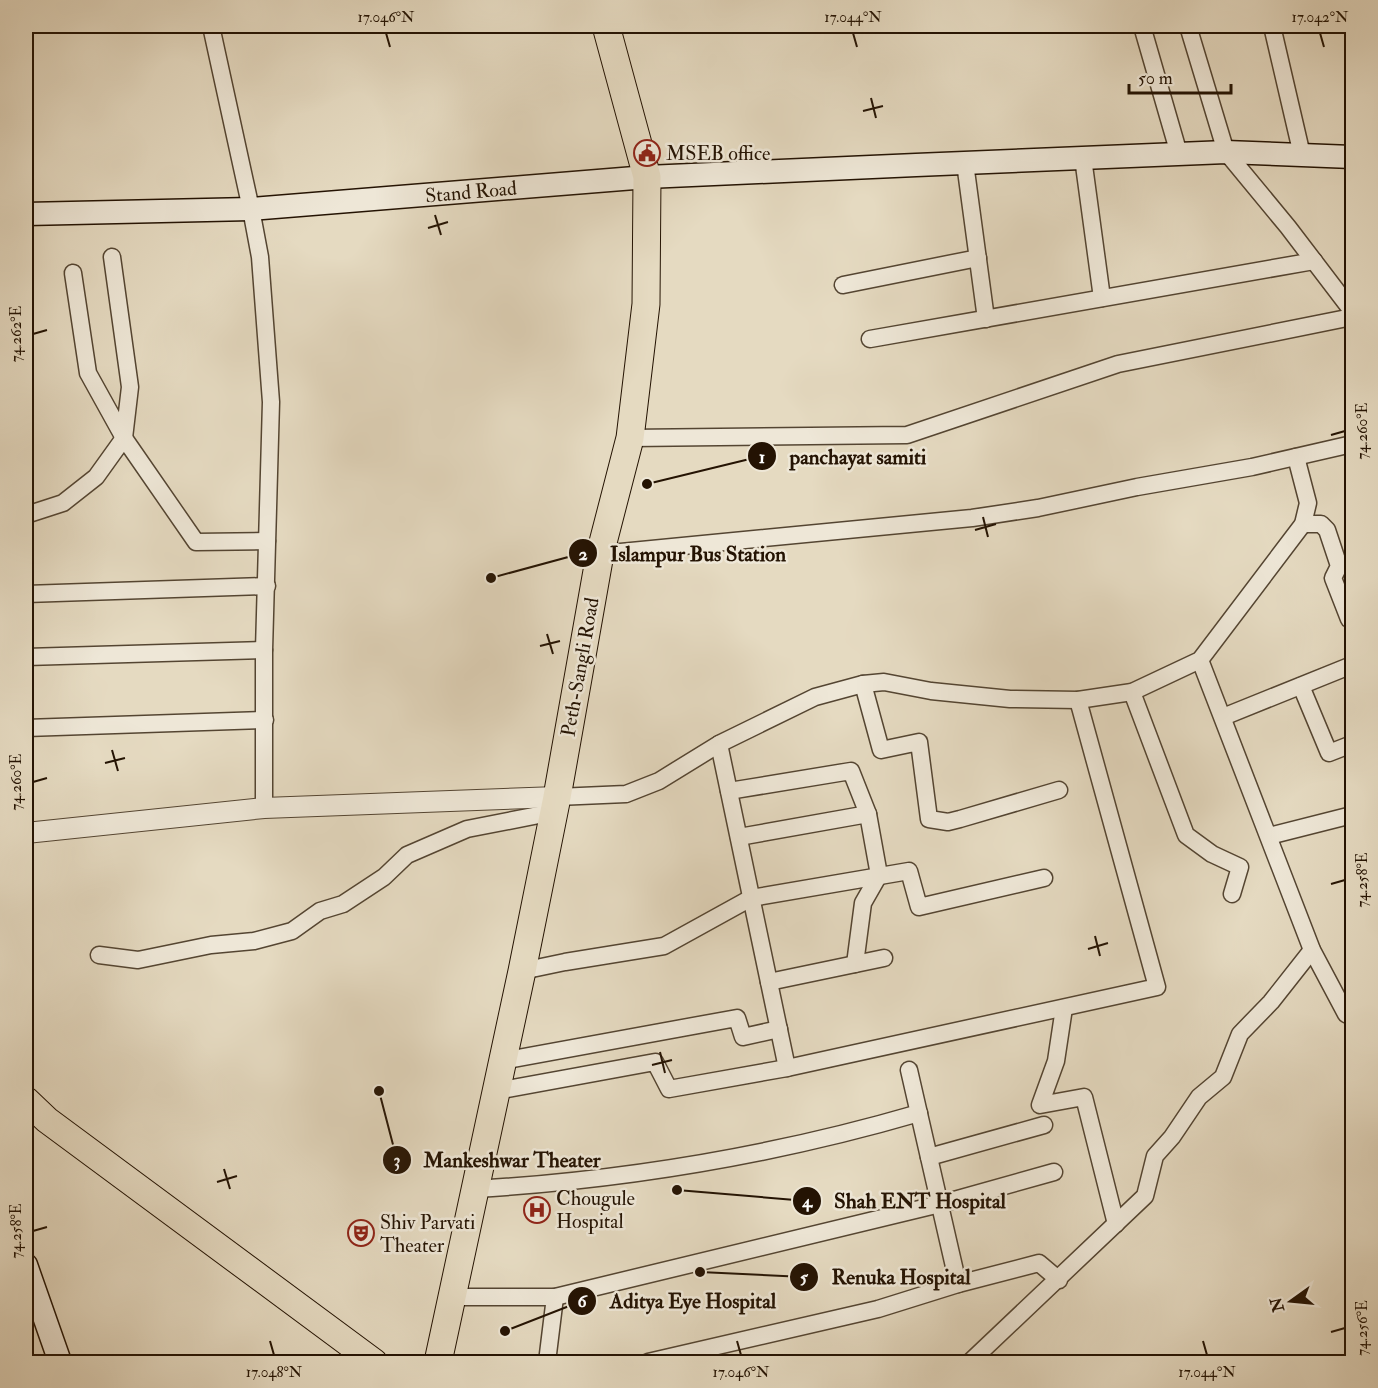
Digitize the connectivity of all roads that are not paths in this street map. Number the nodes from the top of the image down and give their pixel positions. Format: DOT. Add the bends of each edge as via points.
graph roads {
  1 [pos="210,26"];
  2 [pos="606,26"];
  3 [pos="1142,26"];
  4 [pos="1188,26"];
  5 [pos="1272,26"];
  6 [pos="1226,152"];
  7 [pos="1179,153"];
  8 [pos="1302,154"];
  9 [pos="1353,157"];
  10 [pos="1083,158"];
  11 [pos="965,163"];
  12 [pos="646,177"];
  13 [pos="251,209"];
  14 [pos="26,214"];
  15 [pos="112,256"];
  16 [pos="978,258"];
  17 [pos="1314,261"];
  18 [pos="73,273"];
  19 [pos="843,285"];
  20 [pos="1102,298"];
  21 [pos="1353,311"];
  22 [pos="1353,317"];
  23 [pos="986,319"];
  24 [pos="870,339"];
  25 [pos="124,438"];
  26 [pos="630,438"];
  27 [pos="1353,444"];
  28 [pos="1296,457"];
  29 [pos="26,515"];
  30 [pos="1303,524"];
  31 [pos="267,541"];
  32 [pos="600,554"];
  33 [pos="1346,564"];
  34 [pos="267,586"];
  35 [pos="26,594"];
  36 [pos="1353,618"];
  37 [pos="264,650"];
  38 [pos="26,657"];
  39 [pos="1200,660"];
  40 [pos="1353,665"];
  41 [pos="863,684"];
  42 [pos="1300,686"];
  43 [pos="1132,692"];
  44 [pos="1078,699"];
  45 [pos="1223,717"];
  46 [pos="265,720"];
  47 [pos="26,728"];
  48 [pos="719,744"];
  49 [pos="1353,744"];
  50 [pos="1059,790"];
  51 [pos="729,791"];
  52 [pos="556,804"];
  53 [pos="264,808"];
  54 [pos="868,814"];
  55 [pos="1353,815"];
  56 [pos="26,833"];
  57 [pos="739,837"];
  58 [pos="1269,837"];
  59 [pos="879,875"];
  60 [pos="1044,878"];
  61 [pos="1232,894"];
  62 [pos="751,898"];
  63 [pos="1312,950"];
  64 [pos="99,955"];
  65 [pos="884,958"];
  66 [pos="855,964"];
  67 [pos="522,970"];
  68 [pos="769,982"];
  69 [pos="1065,1008"];
  70 [pos="1353,1017"];
  71 [pos="779,1029"];
  72 [pos="502,1061"];
  73 [pos="787,1068"];
  74 [pos="909,1070"];
  75 [pos="496,1091"];
  76 [pos="26,1101"];
  77 [pos="919,1113"];
  78 [pos="1044,1125"];
  79 [pos="929,1156"];
  80 [pos="1054,1172"];
  81 [pos="475,1190"];
  82 [pos="940,1204"];
  83 [pos="1116,1224"];
  84 [pos="26,1265"];
  85 [pos="1059,1280"];
  86 [pos="958,1284"];
  87 [pos="453,1297"];
  88 [pos="555,1297"];
  89 [pos="60,1362"];
  90 [pos="374,1362"];
  91 [pos="438,1362"];
  92 [pos="547,1362"];
  93 [pos="648,1362"];
  94 [pos="970,1362"];
  1 -- 13 [label="street"];
  2 -- 12 [label="highway, Peth-Sangli Road"];
  3 -- 7 [label="street"];
  4 -- 6 [label="street"];
  5 -- 8 [label="street"];
  6 -- 7 [label="main road, Stand Road"];
  6 -- 8 [label="main road, Stand Road"];
  6 -- 17 [label="street"];
  7 -- 10 [label="main road, Stand Road"];
  8 -- 9 [label="main road, Stand Road"];
  10 -- 11 [label="main road, Stand Road"];
  10 -- 20 [label="street"];
  11 -- 12 [label="main road, Stand Road"];
  11 -- 16 [label="street"];
  12 -- 13 [label="main road, Stand Road"];
  12 -- 26 [label="highway, Peth-Sangli Road" via="646,304"];
  13 -- 14 [label="main road, Stand Road"];
  13 -- 31 [label="street" via="260,257 271,402"];
  15 -- 25 [label="street" via="130,387"];
  16 -- 19 [label="street"];
  16 -- 23 [label="street"];
  17 -- 20 [label="street"];
  17 -- 21 [label="street"];
  18 -- 25 [label="street" via="88,373"];
  20 -- 23 [label="street"];
  22 -- 26 [label="street" via="1118,364 907,435"];
  23 -- 24 [label="street"];
  25 -- 29 [label="street" via="96,477 63,503"];
  25 -- 31 [label="street" via="196,542"];
  26 -- 32 [label="highway, Peth-Sangli Road"];
  27 -- 28 [label="street"];
  28 -- 30 [label="street" via="1308,503"];
  28 -- 32 [label="street" via="972,518"];
  30 -- 33 [label="street" via="1322,524"];
  30 -- 39 [label="street"];
  31 -- 34 [label="street"];
  32 -- 52 [label="highway, Peth-Sangli Road"];
  33 -- 36 [label="street" via="1333,578 1348,619"];
  34 -- 35 [label="street"];
  34 -- 37 [label="street"];
  37 -- 38 [label="street"];
  37 -- 46 [label="street"];
  39 -- 43 [label="street"];
  39 -- 45 [label="street"];
  40 -- 42 [label="street"];
  41 -- 44 [label="street" via="884,682 1010,699"];
  41 -- 48 [label="street" via="815,697"];
  41 -- 50 [label="street" via="881,750 919,742 929,819 948,822"];
  42 -- 45 [label="street"];
  42 -- 49 [label="street" via="1329,753"];
  43 -- 44 [label="street"];
  43 -- 61 [label="street" via="1186,835 1212,854 1240,867"];
  44 -- 69 [label="street" via="1157,987"];
  45 -- 58 [label="street"];
  46 -- 47 [label="street"];
  46 -- 53 [label="street"];
  48 -- 51 [label="street"];
  48 -- 52 [label="street" via="659,781 626,794"];
  51 -- 54 [label="street" via="851,771"];
  51 -- 57 [label="street"];
  52 -- 53 [label="street"];
  52 -- 64 [label="street" via="467,829 407,855 368,888 343,904 320,911 292,931 138,960"];
  52 -- 67 [label="highway, Peth-Sangli Road"];
  53 -- 56 [label="street"];
  54 -- 57 [label="street"];
  54 -- 59 [label="street"];
  55 -- 58 [label="street"];
  57 -- 62 [label="street"];
  58 -- 63 [label="street"];
  59 -- 60 [label="street" via="909,871 920,907"];
  59 -- 62 [label="street"];
  59 -- 66 [label="street" via="863,903"];
  62 -- 67 [label="street" via="664,946"];
  62 -- 68 [label="street"];
  63 -- 70 [label="street" via="1346,1014"];
  63 -- 83 [label="street" via="1240,1034 1223,1077 1199,1097 1155,1156 1145,1196"];
  65 -- 66 [label="street"];
  66 -- 68 [label="street"];
  67 -- 72 [label="highway, Peth-Sangli Road"];
  68 -- 71 [label="street"];
  69 -- 73 [label="street"];
  69 -- 83 [label="street" via="1056,1061 1040,1105 1084,1097"];
  71 -- 72 [label="street" via="743,1037 737,1018"];
  71 -- 73 [label="street"];
  72 -- 75 [label="highway, Peth-Sangli Road"];
  73 -- 75 [label="street" via="669,1089 655,1062"];
  74 -- 77 [label="street"];
  75 -- 81 [label="highway, Peth-Sangli Road"];
  76 -- 90 [label="main road"];
  77 -- 79 [label="street"];
  77 -- 81 [label="street" via="713,1161 567,1183"];
  78 -- 79 [label="street"];
  79 -- 82 [label="street"];
  80 -- 82 [label="street"];
  81 -- 87 [label="highway, Peth-Sangli Road"];
  82 -- 86 [label="street"];
  82 -- 88 [label="street"];
  83 -- 85 [label="street"];
  84 -- 89 [label="main road"];
  85 -- 86 [label="street" via="1039,1263"];
  85 -- 94 [label="street"];
  86 -- 93 [label="street" via="878,1309"];
  87 -- 88 [label="street"];
  87 -- 91 [label="highway, Peth-Sangli Road"];
  88 -- 92 [label="street"];
}
